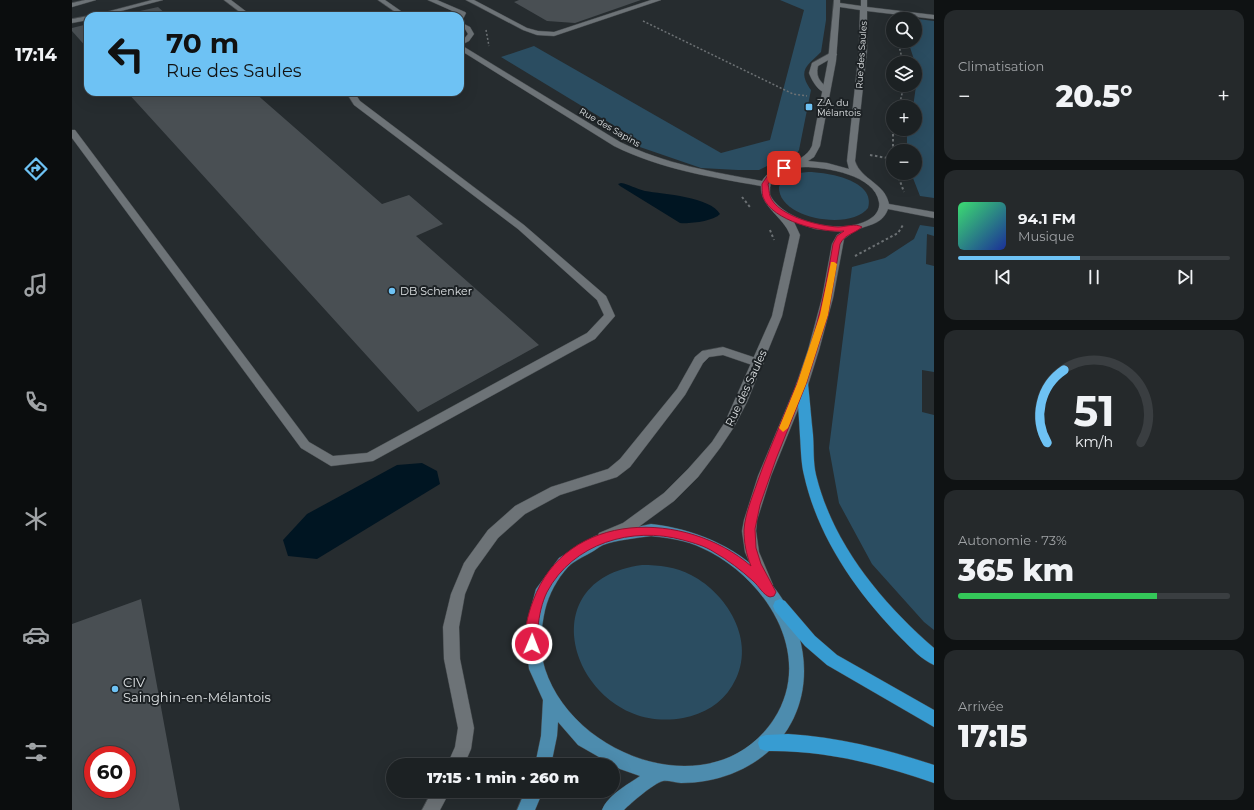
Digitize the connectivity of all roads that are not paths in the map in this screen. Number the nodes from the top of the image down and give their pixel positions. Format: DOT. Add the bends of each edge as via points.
graph roads {
  1 [pos="93,0"];
  2 [pos="160,0"];
  3 [pos="227,0"];
  4 [pos="381,0"];
  5 [pos="431,0"];
  6 [pos="469,0"];
  7 [pos="658,0"];
  8 [pos="837,2"];
  9 [pos="864,4"];
  10 [pos="72,5"];
  11 [pos="110,12"];
  12 [pos="244,12"];
  13 [pos="399,12"];
  14 [pos="461,12"];
  15 [pos="934,17"];
  16 [pos="84,19"];
  17 [pos="72,21"];
  18 [pos="464,26"];
  19 [pos="464,41"];
  20 [pos="464,49"];
  21 [pos="833,55"];
  22 [pos="826,95"];
  23 [pos="353,96"];
  24 [pos="72,132"];
  25 [pos="792,166"];
  26 [pos="862,178"];
  27 [pos="765,184"];
  28 [pos="884,206"];
  29 [pos="781,212"];
  30 [pos="934,215"];
  31 [pos="858,227"];
  32 [pos="758,363"];
  33 [pos="802,384"];
  34 [pos="603,538"];
  35 [pos="770,592"];
  36 [pos="780,606"];
  37 [pos="934,658"];
  38 [pos="551,701"];
  39 [pos="934,719"];
  40 [pos="766,744"];
  41 [pos="458,758"];
  42 [pos="544,758"];
  43 [pos="660,773"];
  44 [pos="934,774"];
  45 [pos="437,798"];
  46 [pos="531,798"];
  47 [pos="431,810"];
  48 [pos="526,810"];
  49 [pos="610,810"];
  1 -- 10 [label="street"];
  2 -- 11 [label="street"];
  3 -- 12 [label="street"];
  4 -- 13 [label="street"];
  5 -- 14 [label="street"];
  6 -- 7 [label="street" via="525,30 554,34"];
  8 -- 9 [label="street"];
  8 -- 21 [label="street, Rue des Saules"];
  9 -- 15 [label="street"];
  9 -- 26 [label="street, Rue des Saules" via="863,50 850,161"];
  16 -- 17 [label="street"];
  18 -- 19 [label="street" via="471,34"];
  20 -- 27 [label="street, Rue des Sapins" via="640,156 677,167"];
  21 -- 22 [label="street, Rue des Saules"];
  21 -- 22 [label="street" via="815,65 813,74"];
  22 -- 25 [label="street, Rue des Saules" via="813,153"];
  23 -- 24 [label="street" via="357,103 521,227 602,298 610,316 591,336 369,458 331,461 305,445"];
  25 -- 26 [label="street, Rue des Saules" via="827,166 845,170"];
  25 -- 27 [label="street, Rue des Saules" via="772,174"];
  26 -- 28 [label="street, Rue des Saules" via="880,192"];
  27 -- 29 [label="street, Rue des Saules" via="766,197"];
  28 -- 30 [label="street"];
  28 -- 31 [label="street, Rue des Saules" via="879,218"];
  29 -- 31 [label="street, Rue des Saules" via="797,221 817,227"];
  29 -- 32 [label="street, Rue des Saules" via="789,220 795,235 777,316"];
  31 -- 33 [label="street, Rue des Saules" via="840,237 837,244 824,315"];
  32 -- 34 [label="street, Rue des Saules" via="730,424 693,473 650,512"];
  32 -- 41 [label="street" via="723,351 706,354 699,360 677,397 625,463 612,473 556,491 520,510 493,534 469,568 458,594 451,627 452,658 466,728 463,749"];
  33 -- 35 [label="street, Rue des Saules" via="771,459 749,529 750,548"];
  33 -- 37 [label="highway" via="810,474 823,516 844,557 873,595 910,638"];
  34 -- 35 [label="main road" via="651,530 695,539 732,556"];
  34 -- 38 [label="main road" via="587,545 561,565 550,578 536,609 532,626 532,644 541,682"];
  35 -- 36 [label="main road"];
  36 -- 39 [label="highway" via="810,641 832,660"];
  36 -- 40 [label="main road" via="796,653 796,686 786,717"];
  38 -- 42 [label="main road"];
  38 -- 43 [label="main road" via="563,718 597,748 638,768"];
  40 -- 43 [label="main road" via="726,768 702,773"];
  40 -- 44 [label="highway" via="790,742 841,748"];
  43 -- 49 [label="main road"];
  45 -- 47 [label="street"];
  46 -- 48 [label="main road"];
}
